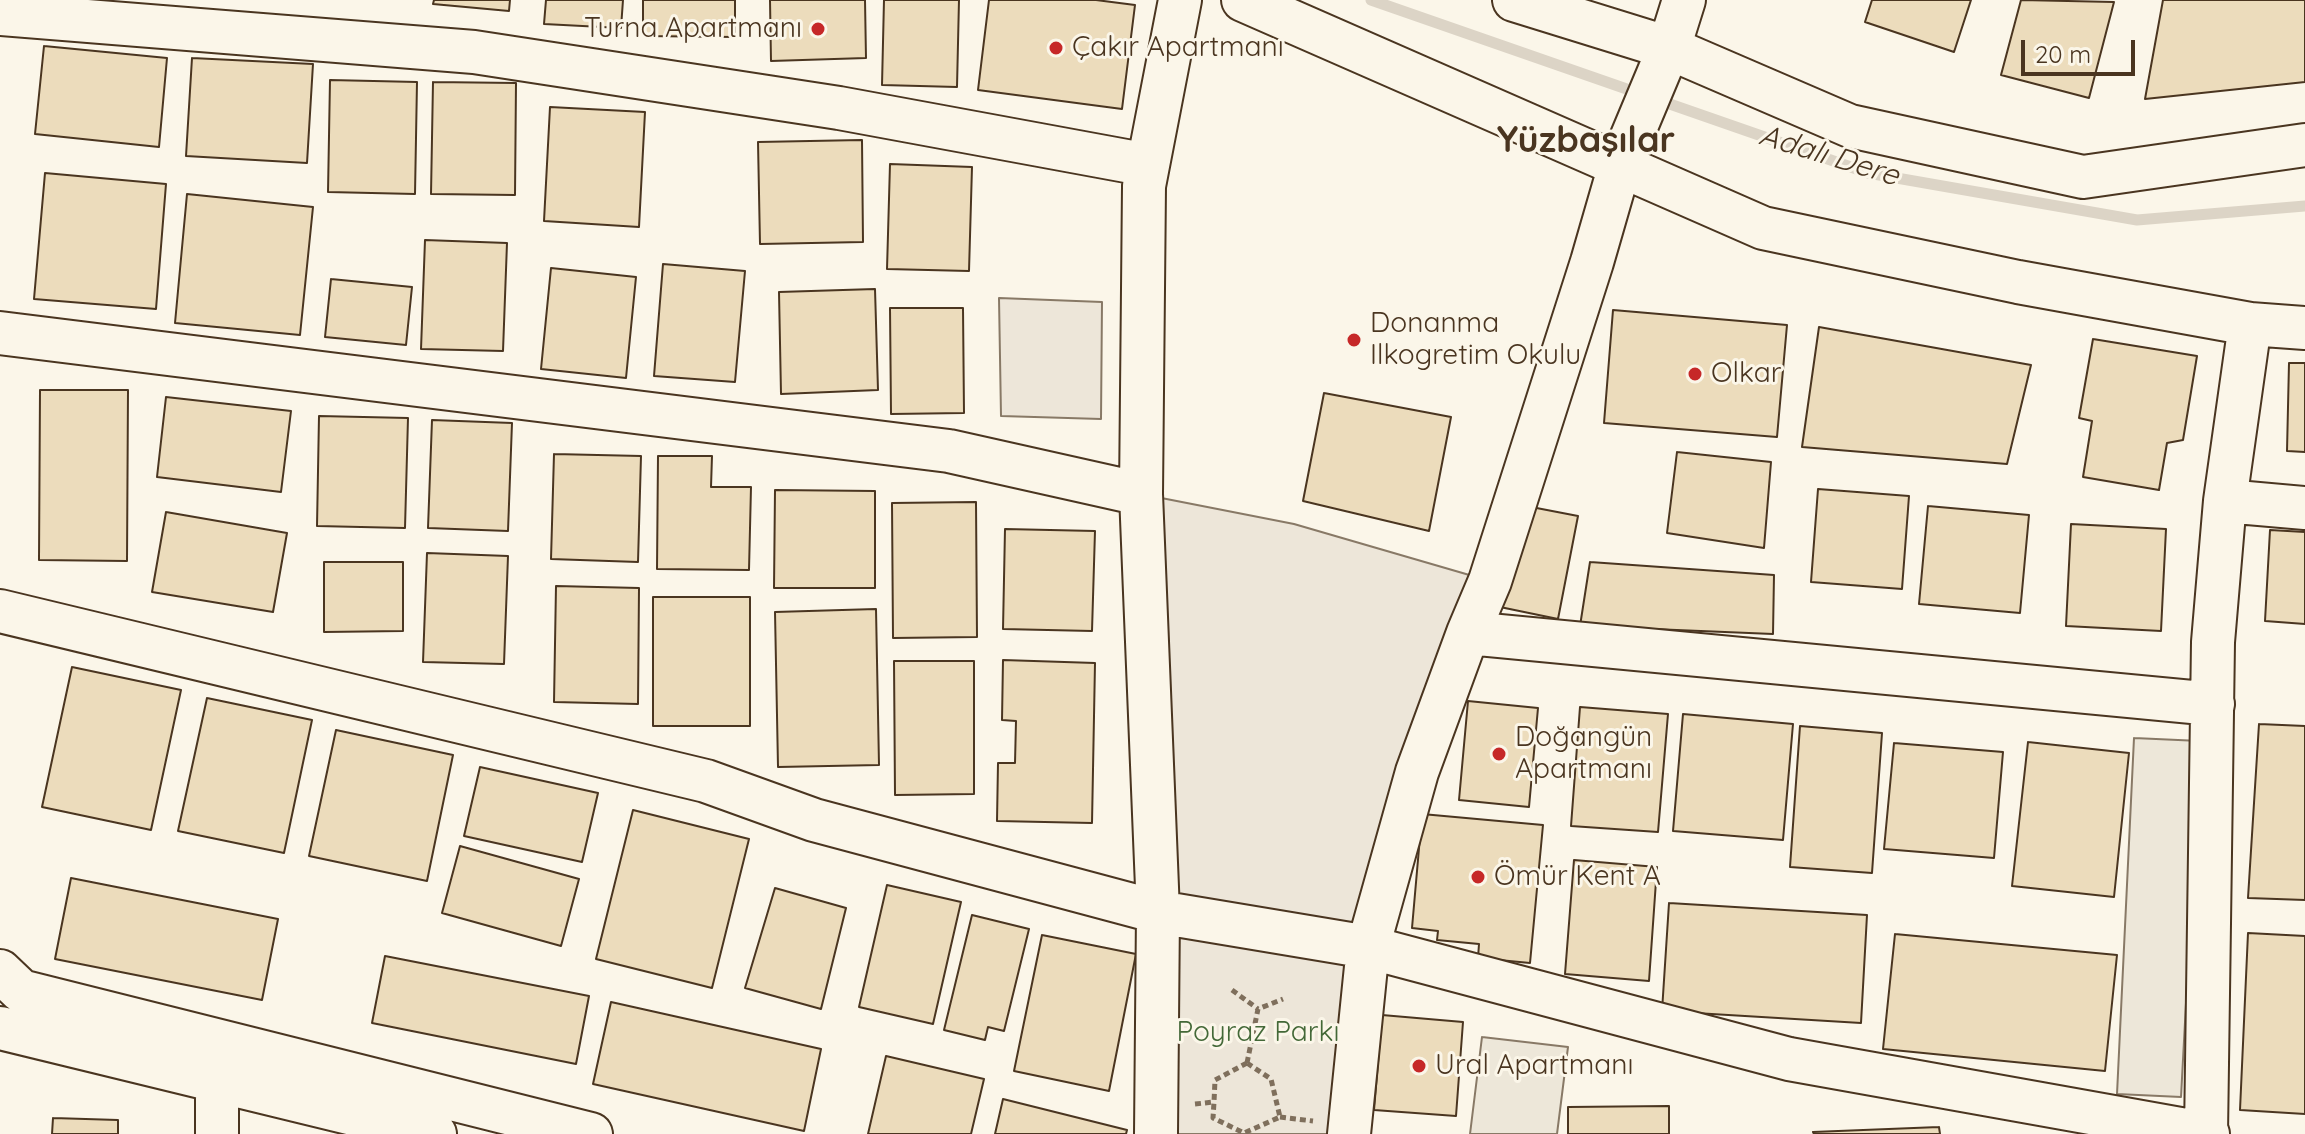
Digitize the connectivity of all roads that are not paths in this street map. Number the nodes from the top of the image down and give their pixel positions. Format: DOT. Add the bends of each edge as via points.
graph roads {
  1 [pos="1180,0"];
  2 [pos="1243,0"];
  3 [pos="1514,0"];
  4 [pos="1684,0"];
  5 [pos="0,14"];
  6 [pos="1669,48"];
  7 [pos="2305,145"];
  8 [pos="1148,165"];
  9 [pos="1620,165"];
  10 [pos="2250,324"];
  11 [pos="2305,328"];
  12 [pos="0,333"];
  13 [pos="1141,494"];
  14 [pos="2225,501"];
  15 [pos="2305,508"];
  16 [pos="0,611"];
  17 [pos="1468,633"];
  18 [pos="2213,704"];
  19 [pos="1158,912"];
  20 [pos="1368,947"];
  21 [pos="0,971"];
  22 [pos="0,1028"];
  23 [pos="217,1080"];
  24 [pos="217,1134"];
  25 [pos="435,1134"];
  26 [pos="591,1134"];
  27 [pos="1156,1134"];
  28 [pos="1349,1134"];
  29 [pos="2207,1134"];
  1 -- 8 [label="street"];
  2 -- 9 [label="street"];
  3 -- 6 [label="street"];
  4 -- 6 [label="street"];
  5 -- 8 [label="street" via="474,52 839,108"];
  6 -- 7 [label="street" via="1850,126 2083,177"];
  6 -- 9 [label="street"];
  8 -- 13 [label="street"];
  9 -- 10 [label="street" via="1763,228"];
  9 -- 17 [label="street" via="1490,581"];
  10 -- 11 [label="street"];
  10 -- 14 [label="street"];
  12 -- 13 [label="street" via="949,451"];
  13 -- 19 [label="street"];
  14 -- 15 [label="street"];
  14 -- 18 [label="street"];
  16 -- 19 [label="street" via="706,781 814,820"];
  17 -- 18 [label="street"];
  17 -- 20 [label="street" via="1417,772"];
  18 -- 29 [label="street"];
  19 -- 20 [label="street"];
  19 -- 27 [label="street"];
  20 -- 28 [label="street"];
  20 -- 29 [label="street" via="1789,1059"];
  21 -- 26 [label="street" via="21,991"];
  22 -- 23 [label="street"];
  23 -- 24 [label="street"];
  23 -- 25 [label="street"];
}
